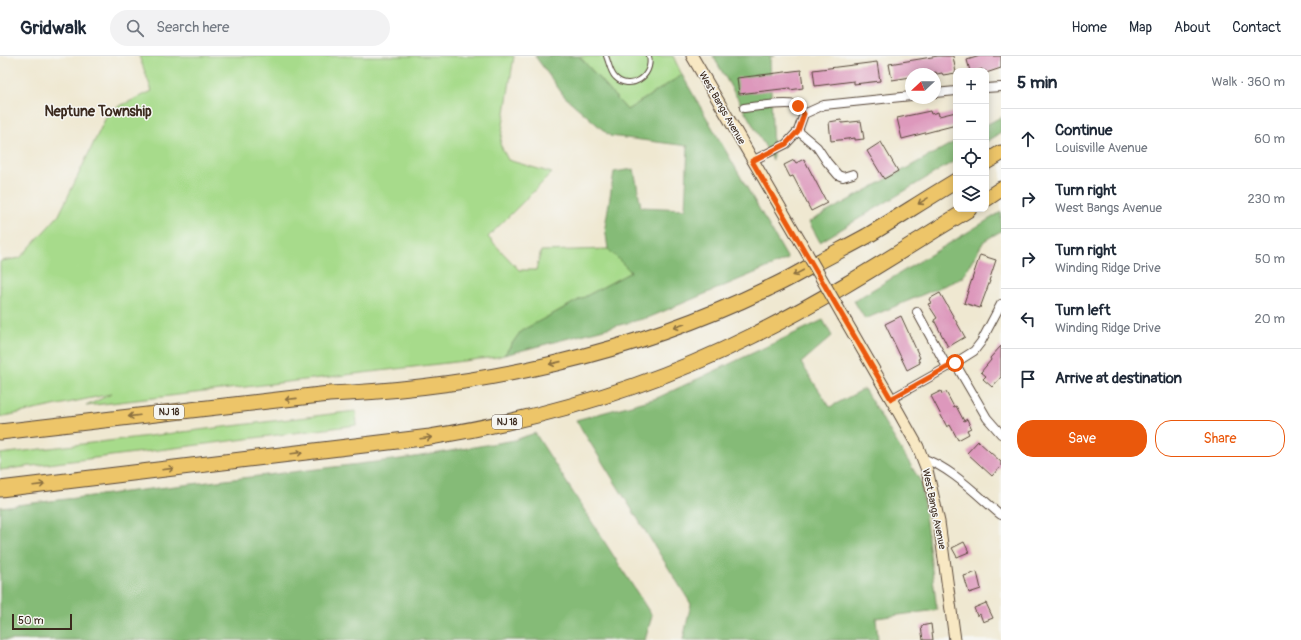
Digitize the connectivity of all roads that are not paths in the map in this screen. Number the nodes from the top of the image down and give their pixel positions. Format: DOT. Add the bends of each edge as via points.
graph roads {
  1 [pos="606,56"];
  2 [pos="649,56"];
  3 [pos="692,56"];
  4 [pos="1001,87"];
  5 [pos="989,88"];
  6 [pos="953,91"];
  7 [pos="941,92"];
  8 [pos="905,97"];
  9 [pos="744,108"];
  10 [pos="804,114"];
  11 [pos="798,131"];
  12 [pos="1001,153"];
  13 [pos="989,160"];
  14 [pos="752,161"];
  15 [pos="853,174"];
  16 [pos="953,183"];
  17 [pos="1001,189"];
  18 [pos="989,196"];
  19 [pos="964,212"];
  20 [pos="1001,304"];
  21 [pos="916,312"];
  22 [pos="955,363"];
  23 [pos="947,367"];
  24 [pos="891,399"];
  25 [pos="3,431"];
  26 [pos="1001,434"];
  27 [pos="922,458"];
  28 [pos="4,490"];
  29 [pos="1001,515"];
  30 [pos="955,640"];
  1 -- 2 [label="lane" via="615,77 624,82 637,81 646,75 649,69"];
  3 -- 14 [label="street, West Bangs Avenue"];
  4 -- 5 [label="street"];
  6 -- 7 [label="street"];
  8 -- 10 [label="street" via="824,105"];
  9 -- 10 [label="street" via="794,105"];
  10 -- 11 [label="street"];
  11 -- 14 [label="street" via="786,144"];
  11 -- 15 [label="street" via="817,147 838,176"];
  12 -- 13 [label="highway"];
  14 -- 24 [label="street, West Bangs Avenue, bridge"];
  16 -- 25 [label="highway, NJ 18, one-way" via="866,236 770,288 714,313 642,339 572,360 446,384 330,394"];
  17 -- 18 [label="highway"];
  28 -- 19 [label="highway, NJ 18, one-way" via="430,437 489,427 582,403 654,379 751,337 787,319"];
  20 -- 22 [label="street" via="974,351"];
  21 -- 23 [label="street"];
  22 -- 23 [label="street"];
  22 -- 26 [label="street" via="987,418"];
  23 -- 24 [label="street"];
  24 -- 27 [label="street, West Bangs Avenue"];
  27 -- 29 [label="street" via="953,474"];
  27 -- 30 [label="street, West Bangs Avenue" via="939,522"];
}
